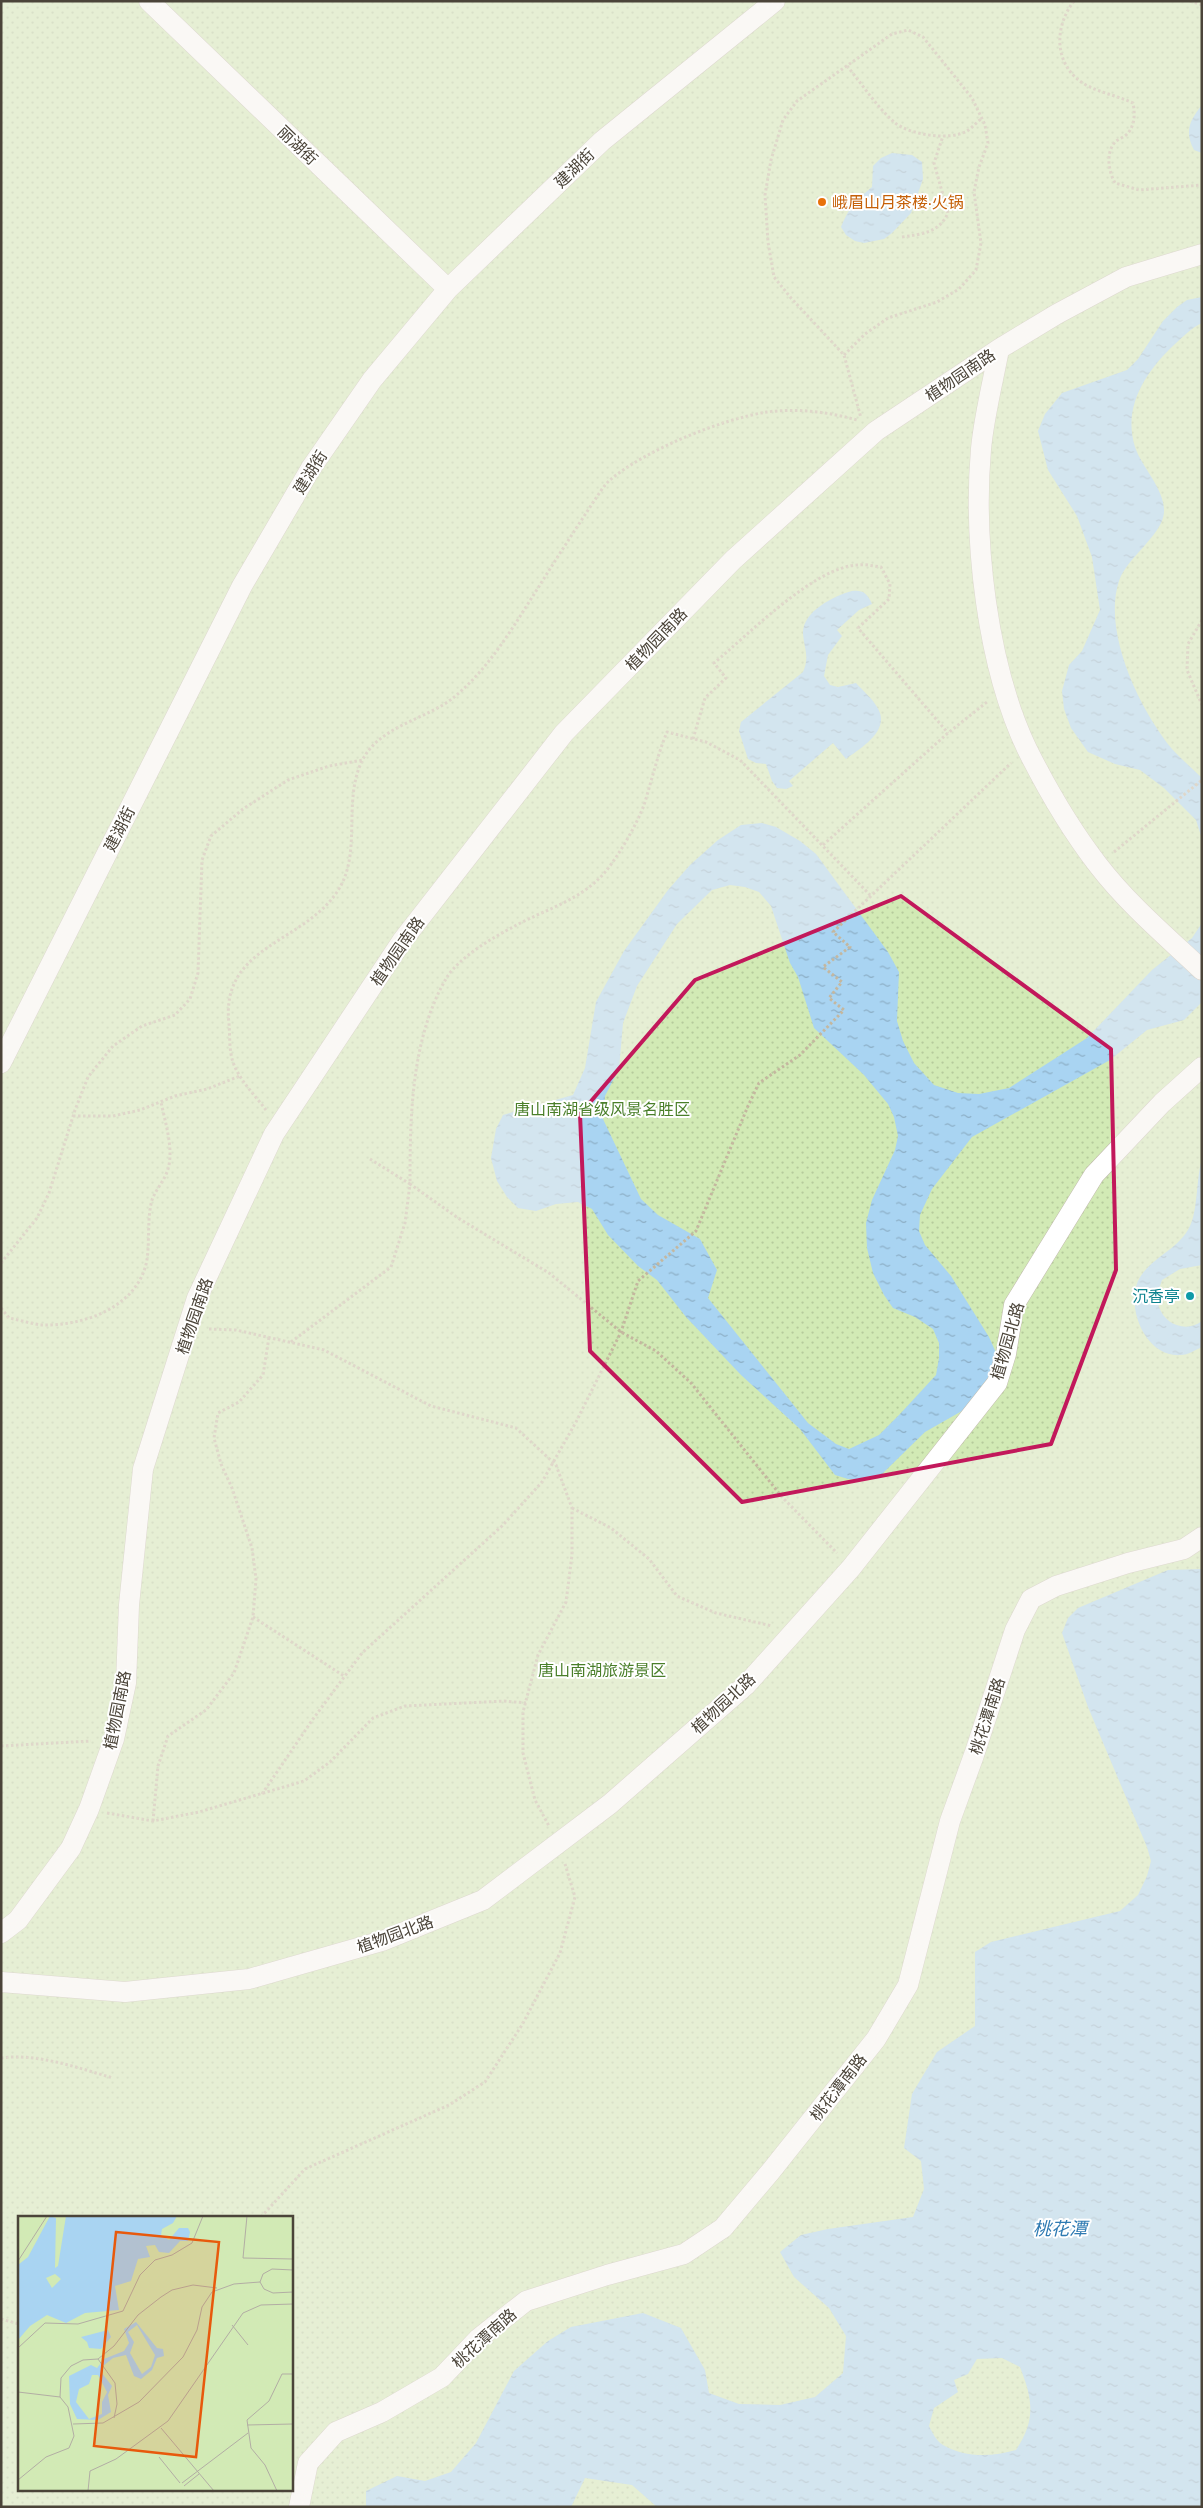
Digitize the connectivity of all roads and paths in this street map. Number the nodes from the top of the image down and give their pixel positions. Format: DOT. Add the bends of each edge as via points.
graph roads {
  1 [pos="148,1"];
  2 [pos="775,1"];
  3 [pos="1074,1"];
  4 [pos="1190,1"];
  5 [pos="1202,5"];
  6 [pos="847,66"];
  7 [pos="982,118"];
  8 [pos="943,136"];
  9 [pos="1202,185"];
  10 [pos="902,237"];
  11 [pos="1202,254"];
  12 [pos="448,289"];
  13 [pos="999,349"];
  14 [pos="844,355"];
  15 [pos="1202,620"];
  16 [pos="1005,687"];
  17 [pos="1202,705"];
  18 [pos="948,733"];
  19 [pos="693,739"];
  20 [pos="1027,748"];
  21 [pos="362,760"];
  22 [pos="1202,780"];
  23 [pos="823,845"];
  24 [pos="1098,864"];
  25 [pos="870,895"];
  26 [pos="1202,970"];
  27 [pos="1,1063"];
  28 [pos="1202,1067"];
  29 [pos="240,1076"];
  30 [pos="161,1102"];
  31 [pos="73,1116"];
  32 [pos="279,1126"];
  33 [pos="370,1159"];
  34 [pos="410,1184"];
  35 [pos="1,1263"];
  36 [pos="1,1308"];
  37 [pos="188,1329"];
  38 [pos="621,1332"];
  39 [pos="269,1338"];
  40 [pos="291,1342"];
  41 [pos="572,1508"];
  42 [pos="1202,1537"];
  43 [pos="851,1568"];
  44 [pos="253,1617"];
  45 [pos="795,1631"];
  46 [pos="344,1676"];
  47 [pos="526,1703"];
  48 [pos="114,1739"];
  49 [pos="1,1746"];
  50 [pos="262,1794"];
  51 [pos="89,1809"];
  52 [pos="153,1821"];
  53 [pos="558,1843"];
  54 [pos="1,1933"];
  55 [pos="1,1982"];
  56 [pos="1,2058"];
  57 [pos="113,2078"];
  58 [pos="262,2216"];
  59 [pos="1,2319"];
  60 [pos="18,2324"];
  61 [pos="299,2507"];
  1 -- 12 [label="street, 丽湖街"];
  2 -- 12 [label="street, 建湖街" via="602,141"];
  3 -- 9 [label="path" via="1064,16 1058,36 1069,69 1084,85 1133,103 1135,115 1128,133 1114,143 1109,157 1110,174 1115,183 1139,190"];
  4 -- 5 [label="path"];
  6 -- 7 [label="path" via="892,34 908,30 923,37 972,98"];
  6 -- 8 [label="path" via="895,123 912,131"];
  6 -- 14 [label="path" via="797,100 783,120 765,195 774,276"];
  7 -- 8 [label="path" via="967,131"];
  7 -- 14 [label="path" via="988,143 974,192 981,243 976,270 959,289 938,302 888,318 865,334"];
  8 -- 10 [label="path" via="934,163 948,212 944,223 936,229"];
  11 -- 13 [label="street, 植物园南路" via="1126,277"];
  12 -- 27 [label="street, 建湖街" via="372,380 311,468 242,586"];
  13 -- 16 [label="street" via="981,448 979,517 991,625"];
  13 -- 32 [label="street, 植物园南路" via="876,431 734,560 564,733 402,941"];
  14 -- 21 [label="path" via="861,422 834,413 767,412 731,421 630,465 609,481 599,494 485,666 452,698 397,728 380,740"];
  15 -- 17 [label="path" via="1188,644 1187,670"];
  16 -- 18 [label="path"];
  16 -- 20 [label="street"];
  18 -- 19 [label="path" via="858,628 889,599 890,584 880,567 857,564 838,569 806,585 714,664 726,678 705,698"];
  18 -- 23 [label="path"];
  19 -- 23 [label="path" via="706,742 740,760"];
  19 -- 34 [label="path" via="667,732 644,806 606,871 561,906 514,926 477,949 448,976 430,1014 420,1054 412,1104"];
  20 -- 24 [label="street"];
  20 -- 25 [label="path"];
  21 -- 29 [label="path" via="354,786 347,877 336,894 312,917 254,958 237,975 228,995 232,1062"];
  21 -- 31 [label="path" via="329,766 288,780 243,809 211,836 202,860 198,973 190,999 175,1015 142,1026 113,1046 88,1077"];
  22 -- 24 [label="path"];
  23 -- 25 [label="path"];
  24 -- 26 [label="street" via="1161,932"];
  25 -- 38 [label="path" via="833,932 850,947 823,966 842,982 829,998 844,1010 800,1055 760,1083 696,1231 638,1281"];
  28 -- 43 [label="street, 植物园北路" via="1162,1103 1094,1175 1014,1305 1006,1354 997,1383"];
  29 -- 30 [label="path"];
  29 -- 32 [label="path"];
  30 -- 31 [label="path" via="113,1116"];
  30 -- 36 [label="path" via="169,1143 168,1169 152,1200 146,1267 135,1290 106,1311 82,1322 41,1325 9,1318"];
  31 -- 35 [label="path" via="49,1193 37,1218"];
  32 -- 37 [label="street, 植物园南路" via="197,1298"];
  33 -- 34 [label="path"];
  34 -- 38 [label="path" via="458,1218 549,1273"];
  34 -- 40 [label="path" via="404,1223 391,1267"];
  37 -- 39 [label="path" via="236,1330"];
  37 -- 48 [label="street, 植物园南路" via="143,1469 129,1604 126,1683"];
  38 -- 43 [label="path" via="656,1351 691,1383 782,1497"];
  38 -- 46 [label="path" via="542,1482 502,1526 362,1653"];
  39 -- 40 [label="path"];
  39 -- 44 [label="path" via="263,1374 239,1402 218,1413 214,1438 252,1548 256,1579"];
  40 -- 41 [label="path" via="324,1350 431,1406 516,1428 556,1465"];
  41 -- 45 [label="path" via="610,1528 648,1559 677,1596 716,1613"];
  41 -- 47 [label="path" via="572,1555 566,1602 538,1654"];
  42 -- 61 [label="street, 桃花潭南路" via="1184,1549 1056,1586 1031,1599 1015,1630 950,1821 908,1985 876,2038 723,2228 684,2254 526,2301 479,2338 442,2377 382,2412 336,2432 308,2463"];
  43 -- 45 [label="street, 植物园北路"];
  44 -- 46 [label="path"];
  44 -- 52 [label="path" via="234,1673 206,1710 168,1736 158,1766"];
  45 -- 53 [label="street, 植物园北路" via="746,1685 610,1804"];
  46 -- 50 [label="path"];
  47 -- 50 [label="path" via="504,1700 405,1706 373,1718 330,1762 304,1781"];
  47 -- 53 [label="path" via="523,1752 535,1800"];
  48 -- 49 [label="path"];
  48 -- 51 [label="street, 植物园南路"];
  50 -- 52 [label="path"];
  51 -- 52 [label="path"];
  51 -- 54 [label="street, 植物园南路" via="71,1848 18,1920"];
  53 -- 55 [label="street, 植物园北路" via="483,1900 382,1941 249,1979 125,1992"];
  53 -- 58 [label="path" via="575,1897 560,1953 522,2025 485,2082 449,2105 305,2169"];
  56 -- 57 [label="path" via="16,2056 67,2065"];
  59 -- 60 [label="path"];
}
